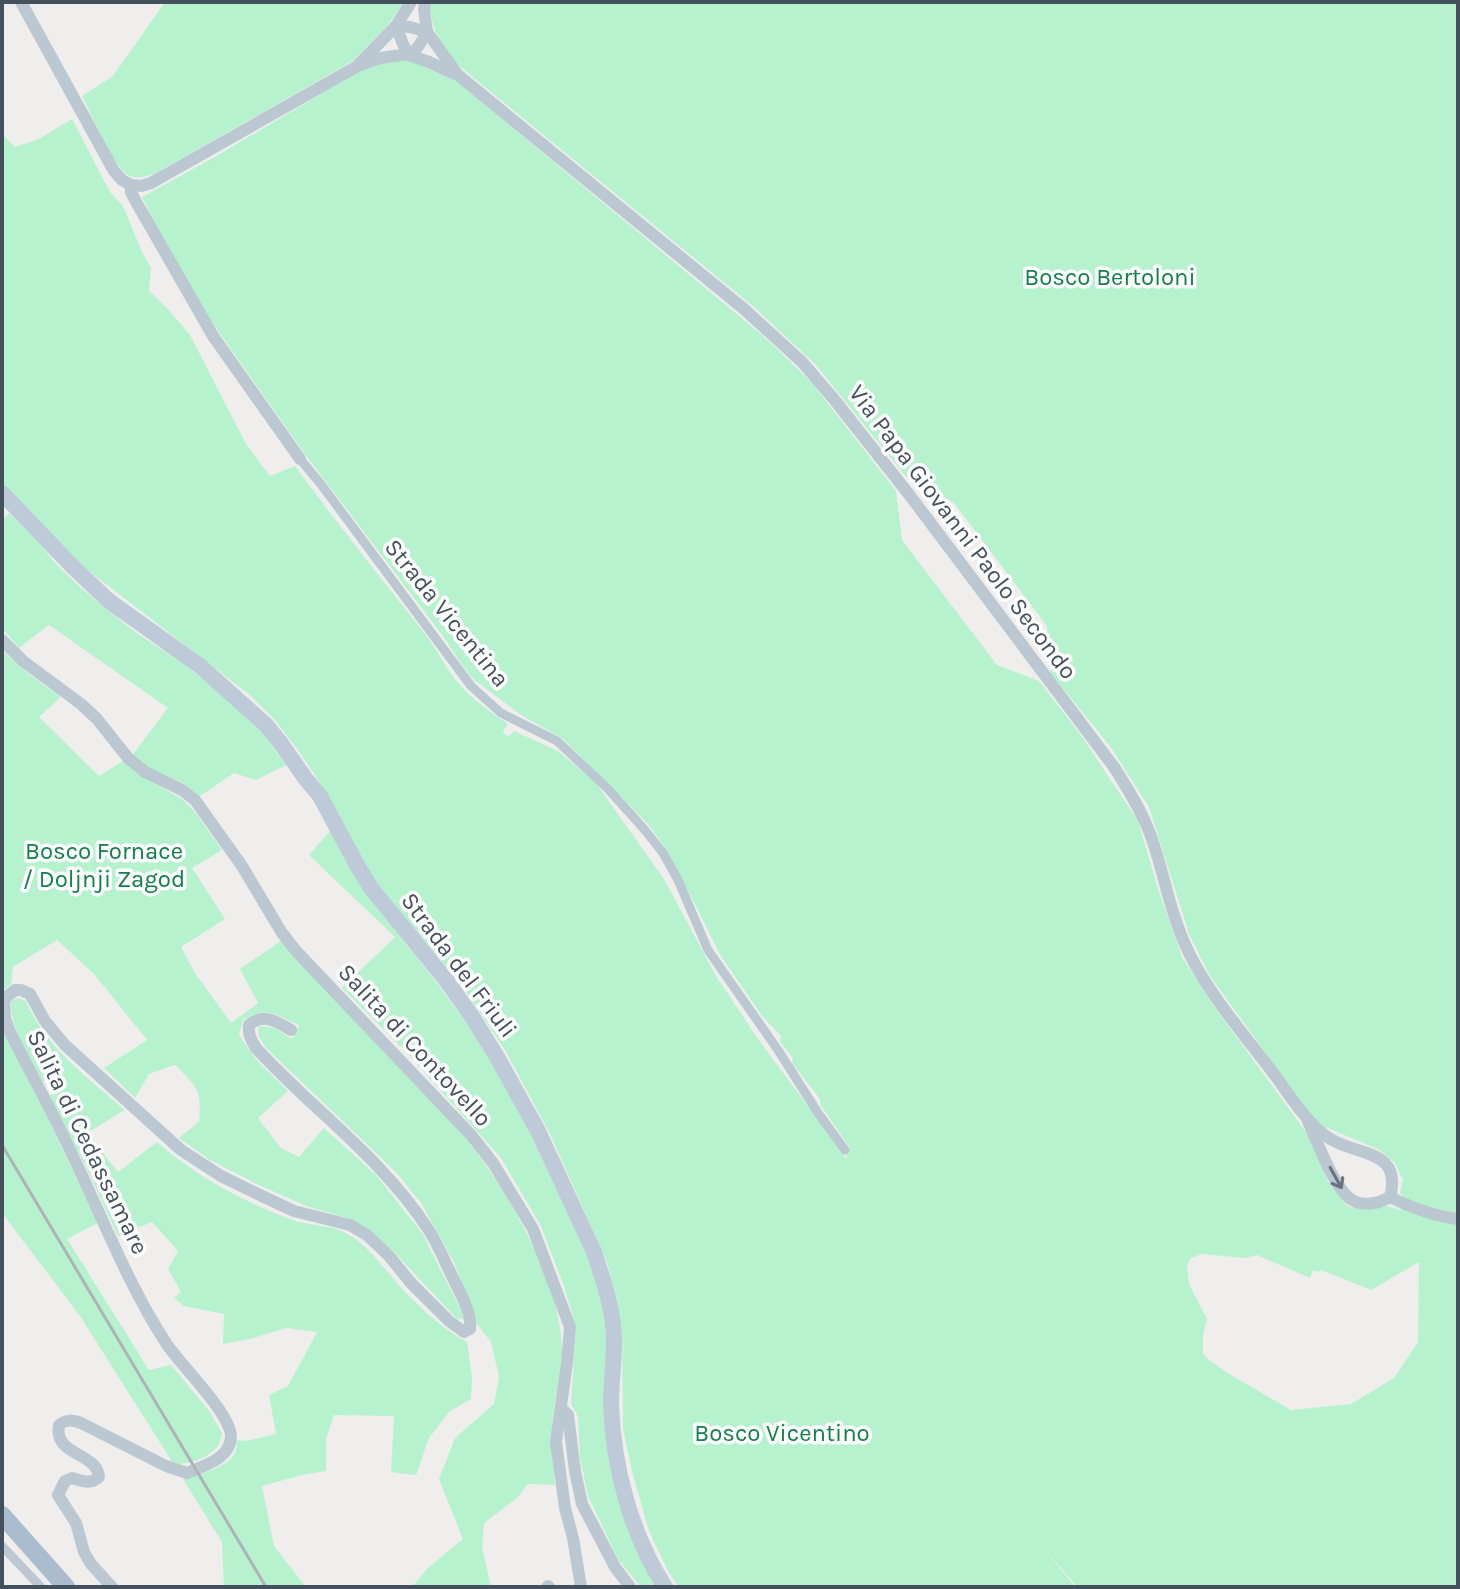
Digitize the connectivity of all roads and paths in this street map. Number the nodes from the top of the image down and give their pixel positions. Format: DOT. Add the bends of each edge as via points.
graph roads {
  1 [pos="21,2"];
  2 [pos="411,2"];
  3 [pos="425,2"];
  4 [pos="396,26"];
  5 [pos="427,32"];
  6 [pos="409,55"];
  7 [pos="356,67"];
  8 [pos="458,75"];
  9 [pos="131,185"];
  10 [pos="300,459"];
  11 [pos="2,493"];
  12 [pos="2,640"];
  13 [pos="291,1030"];
  14 [pos="1306,1117"];
  15 [pos="845,1150"];
  16 [pos="1390,1197"];
  17 [pos="1458,1219"];
  18 [pos="561,1408"];
  19 [pos="2,1515"];
  20 [pos="2,1546"];
  21 [pos="41,1587"];
  22 [pos="66,1587"];
  23 [pos="112,1587"];
  24 [pos="581,1587"];
  25 [pos="630,1587"];
  26 [pos="665,1587"];
  1 -- 9 [label="street, Strada Vicentina" via="114,171"];
  2 -- 4 [label="street"];
  3 -- 5 [label="street"];
  4 -- 5 [label="street"];
  4 -- 6 [label="street"];
  4 -- 7 [label="street"];
  5 -- 6 [label="street"];
  5 -- 8 [label="street, Via Papa Giovanni Paolo Secondo"];
  6 -- 7 [label="street"];
  6 -- 8 [label="street, Via Papa Giovanni Paolo Secondo"];
  7 -- 9 [label="street" via="151,183"];
  8 -- 14 [label="street, Via Papa Giovanni Paolo Secondo" via="744,309 833,398 1114,767 1145,821 1194,964"];
  9 -- 10 [label="street, Strada Vicentina" via="213,336"];
  10 -- 15 [label="street, Strada Vicentina" via="471,686 501,713 557,741 615,796 663,853 708,950"];
  11 -- 26 [label="main road, Strada del Friuli" via="109,601 200,666 273,733 320,796 371,888 446,980 497,1057 538,1131 601,1272 614,1338 611,1402 619,1471 646,1555"];
  12 -- 18 [label="street, Salita di Contovello" via="81,704 128,758 195,800 297,952 493,1163 533,1229 570,1327"];
  13 -- 23 [label="street, Salita di Cedassamare" via="263,1017 248,1031 256,1048 397,1187 421,1219 457,1286 470,1329 464,1332 449,1321 367,1235 350,1225 294,1211 181,1150 65,1045 30,994 15,990 4,999 10,1032 122,1264 167,1344 214,1402 231,1435 224,1455 187,1473 81,1423 59,1425 60,1440 98,1470 94,1482 65,1481 58,1495 76,1523 91,1564"];
  14 -- 16 [label="street, Via Papa Giovanni Paolo Secondo" via="1330,1139 1384,1163 1392,1172"];
  14 -- 16 [label="street, Via Papa Giovanni Paolo Secondo, one-way" via="1347,1197 1373,1204"];
  16 -- 17 [label="street, Via Papa Giovanni Paolo Secondo"];
  18 -- 24 [label="street, Salita di Contovello" via="556,1442"];
  18 -- 25 [label="street" via="568,1415 582,1504"];
  19 -- 22 [label="main road"];
  20 -- 21 [label="street"];
}
